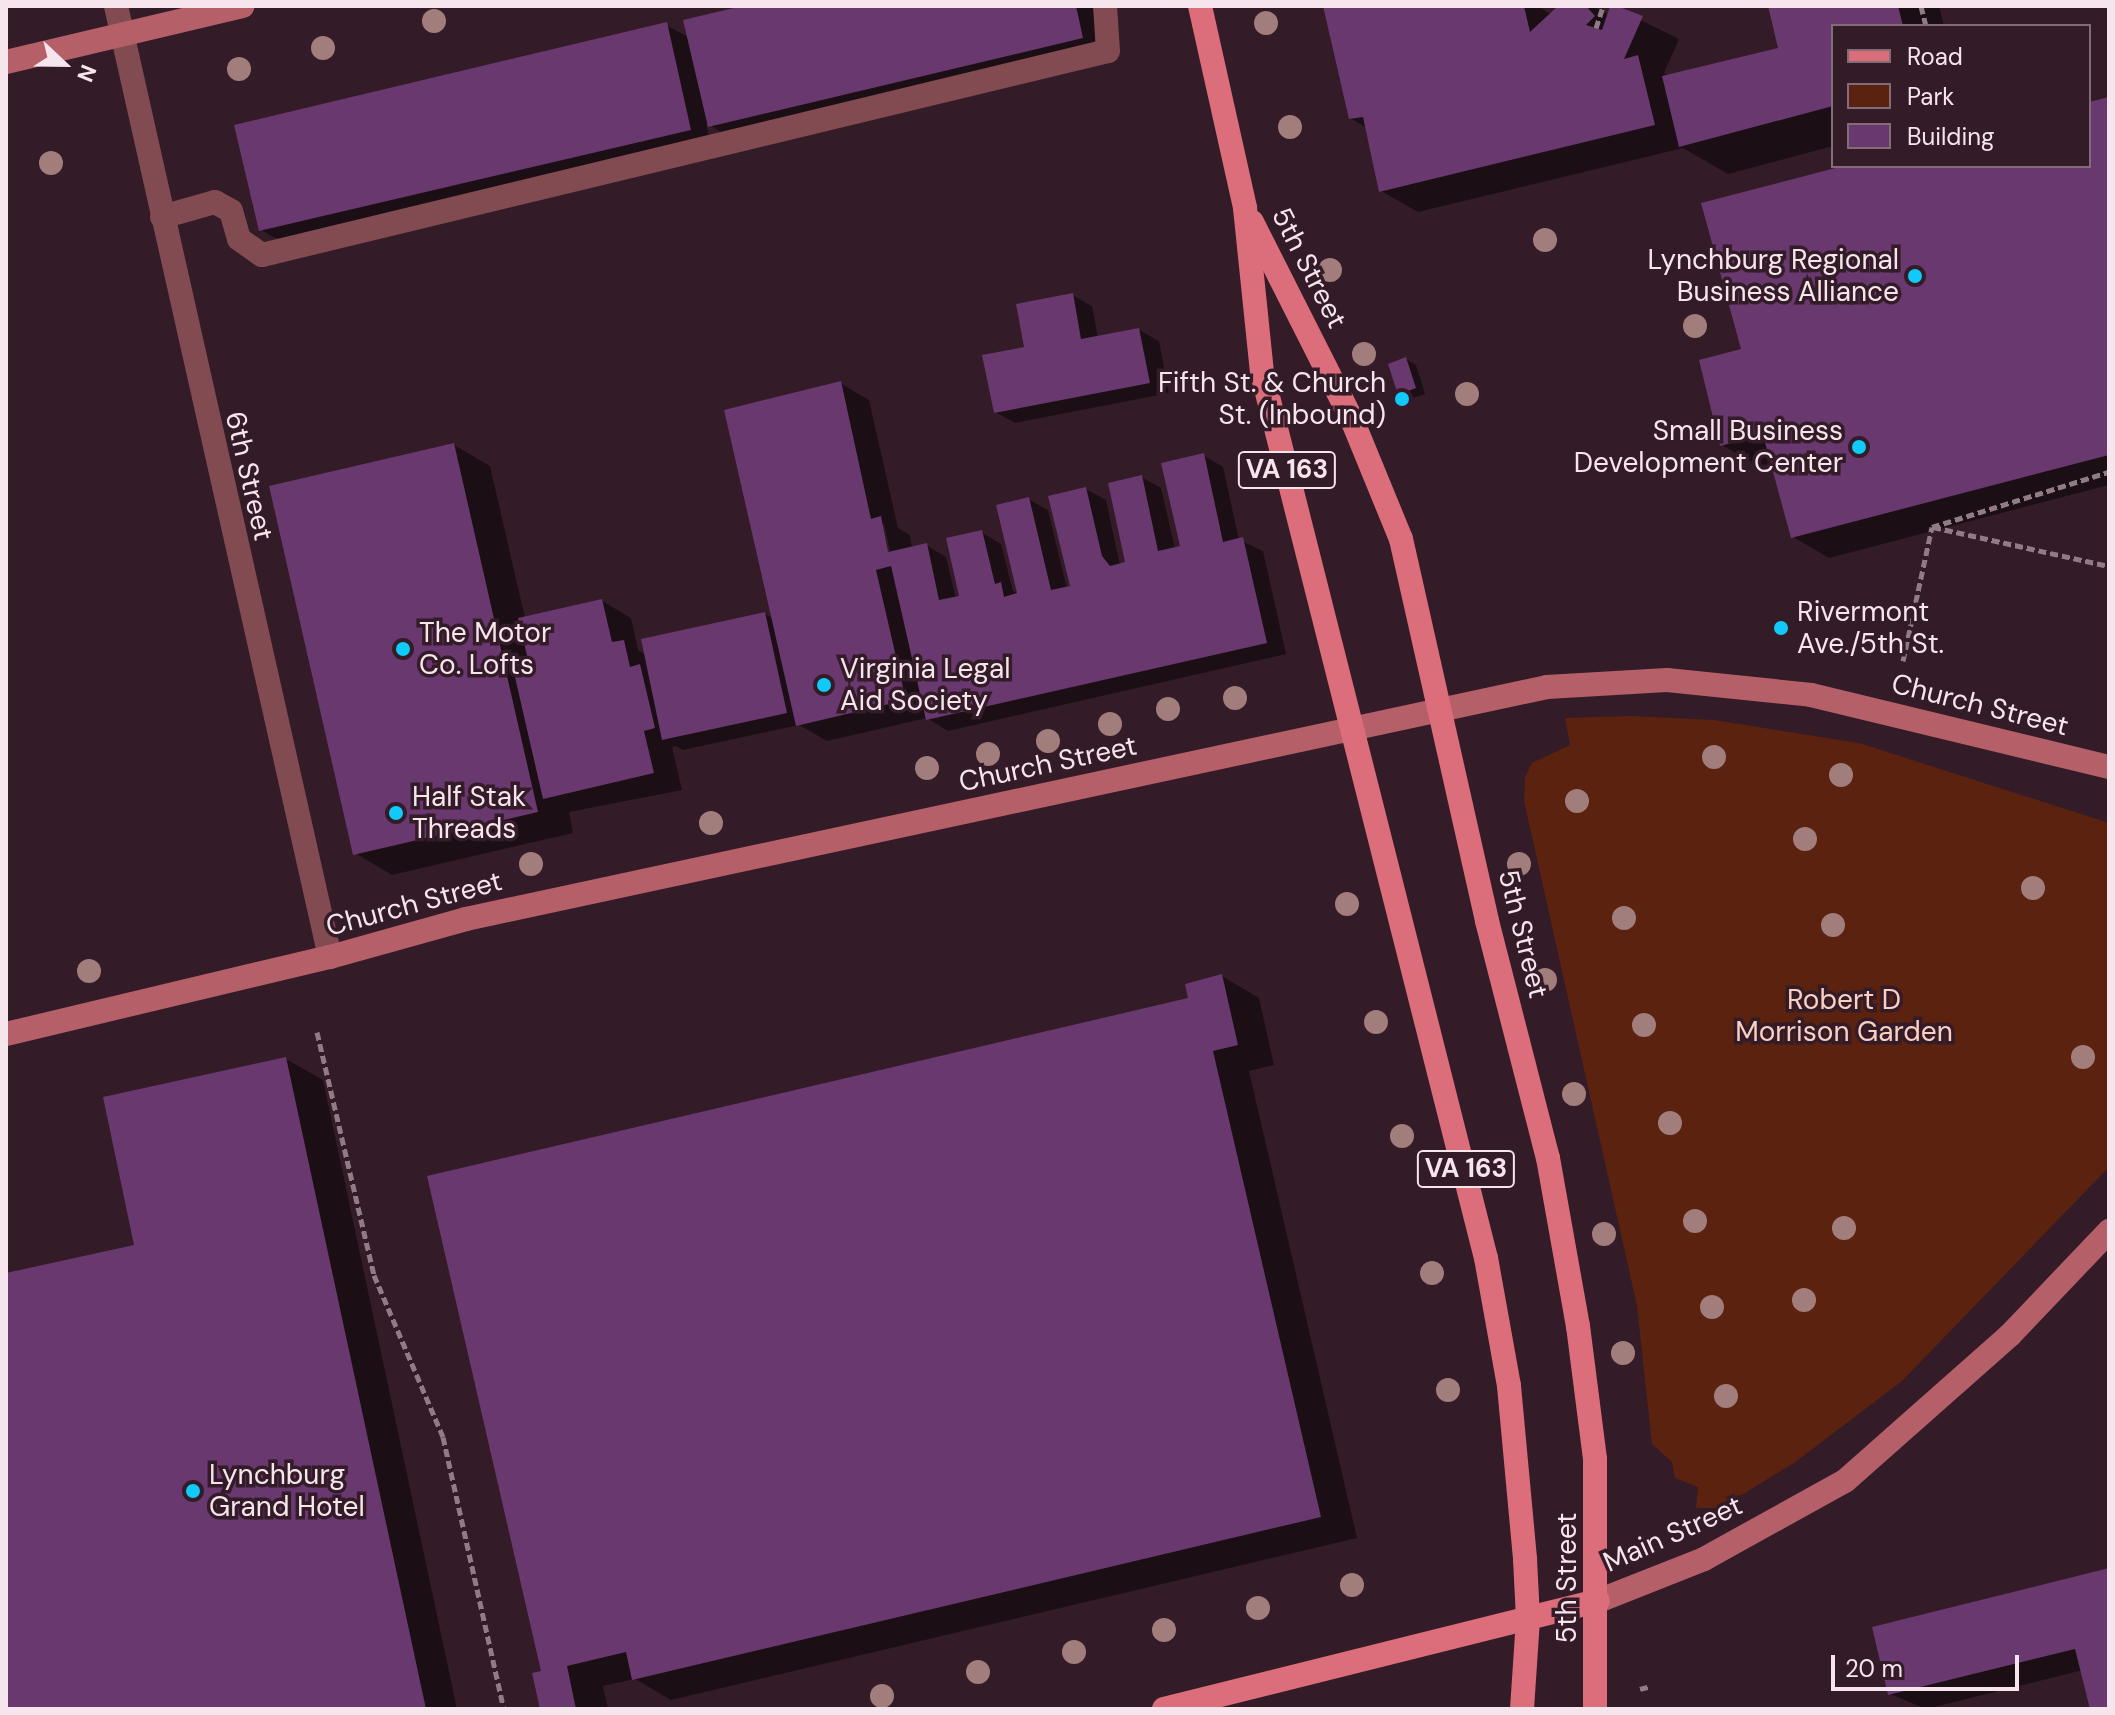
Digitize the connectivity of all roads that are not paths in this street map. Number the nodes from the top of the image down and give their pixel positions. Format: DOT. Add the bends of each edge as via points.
graph roads {
  1 [pos="116,6"];
  2 [pos="242,6"];
  3 [pos="1105,6"];
  4 [pos="1200,6"];
  5 [pos="124,34"];
  6 [pos="6,62"];
  7 [pos="1245,208"];
  8 [pos="162,217"];
  9 [pos="1441,708"];
  10 [pos="1353,729"];
  11 [pos="2109,767"];
  12 [pos="330,957"];
  13 [pos="6,1034"];
  14 [pos="2109,1231"];
  15 [pos="1598,1601"];
  16 [pos="1528,1619"];
  17 [pos="1164,1709"];
  18 [pos="1522,1709"];
  19 [pos="1595,1709"];
  1 -- 5 [label="street, 6th Street"];
  2 -- 5 [label="main road"];
  3 -- 8 [label="street" via="1108,51 262,255 239,239 231,211 215,202"];
  4 -- 7 [label="main road, 5th Street / VA 163"];
  5 -- 6 [label="main road"];
  5 -- 8 [label="street, 6th Street"];
  7 -- 9 [label="main road, 5th Street" via="1353,422 1401,539"];
  7 -- 10 [label="main road, 5th Street / VA 163" via="1262,373"];
  8 -- 12 [label="street, 6th Street"];
  9 -- 10 [label="main road, Church Street"];
  9 -- 11 [label="main road, Church Street" via="1547,687 1667,680 1811,695"];
  9 -- 15 [label="main road, 5th Street" via="1487,921 1548,1158 1576,1311 1595,1459"];
  10 -- 12 [label="main road, Church Street" via="466,919"];
  10 -- 16 [label="main road, 5th Street / VA 163" via="1486,1258 1509,1386"];
  12 -- 13 [label="main road, Church Street"];
  14 -- 15 [label="main road, Main Street" via="2010,1335 1845,1481 1704,1559"];
  15 -- 16 [label="main road, Main Street"];
  15 -- 19 [label="main road, 5th Street"];
  16 -- 17 [label="main road, Main Street"];
  16 -- 18 [label="main road, 5th Street / VA 163"];
}
